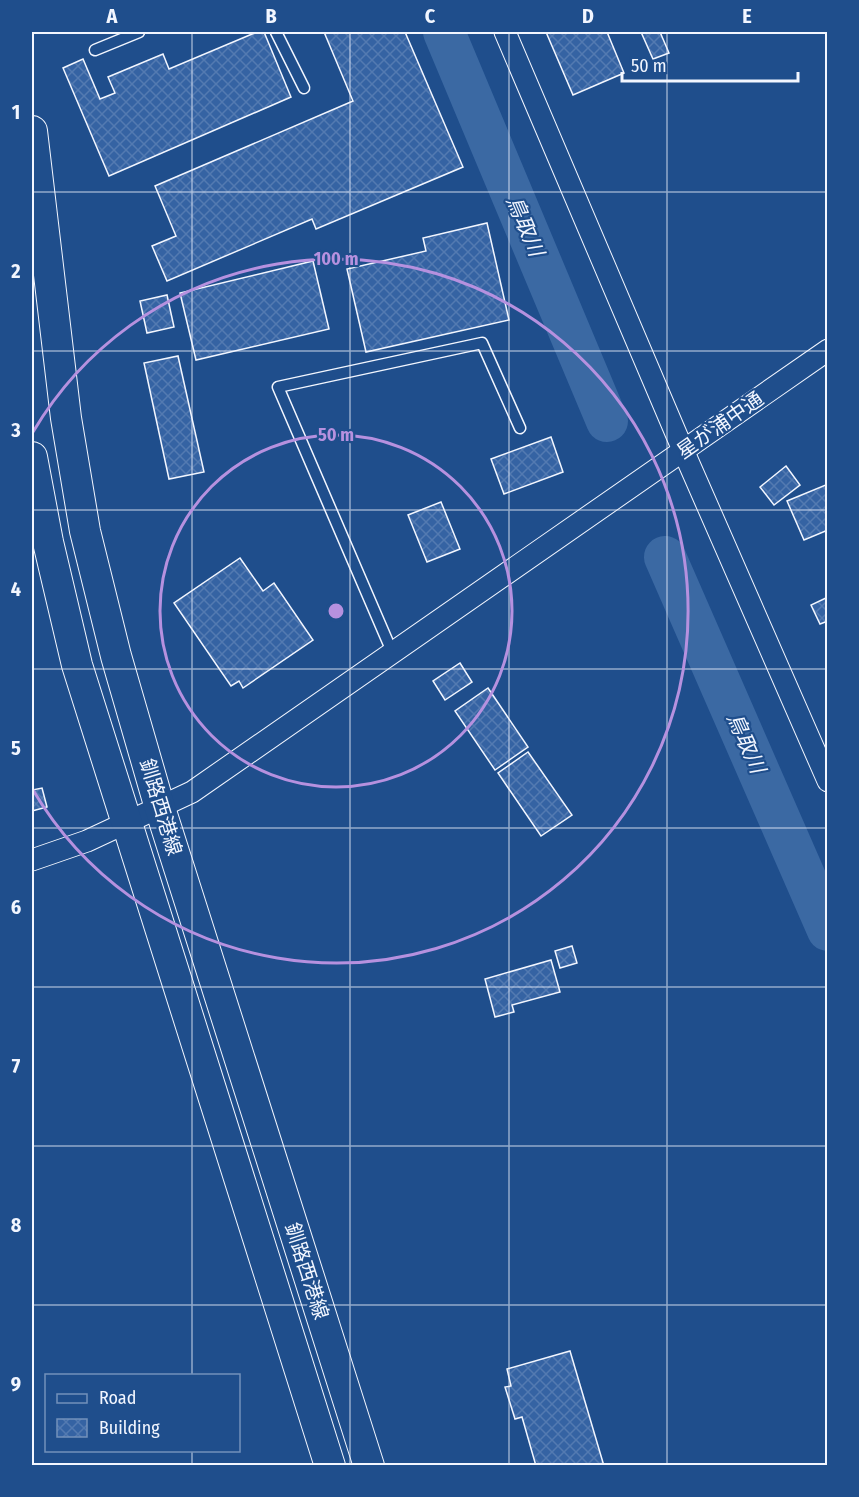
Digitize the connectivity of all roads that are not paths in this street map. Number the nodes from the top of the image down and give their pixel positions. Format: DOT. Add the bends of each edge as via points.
graph roads {
  1 [pos="139,32"];
  2 [pos="276,32"];
  3 [pos="506,32"];
  4 [pos="95,50"];
  5 [pos="304,88"];
  6 [pos="32,131"];
  7 [pos="828,350"];
  8 [pos="520,428"];
  9 [pos="683,450"];
  10 [pos="32,457"];
  11 [pos="393,654"];
  12 [pos="828,781"];
  13 [pos="160,808"];
  14 [pos="127,823"];
  15 [pos="32,860"];
  16 [pos="330,1466"];
  17 [pos="369,1466"];
  1 -- 4 [label="lane"];
  2 -- 5 [label="lane"];
  3 -- 9 [label="street"];
  6 -- 13 [label="main road, 釧路西港線" via="57,351 85,531"];
  7 -- 9 [label="street, 星が浦中通"];
  8 -- 11 [label="lane" via="482,343 278,387"];
  9 -- 11 [label="street, 星が浦中通"];
  9 -- 12 [label="street"];
  10 -- 14 [label="main road, 釧路西港線" via="77,665"];
  11 -- 13 [label="street, 星が浦中通" via="192,792"];
  13 -- 14 [label="street, 星が浦中通"];
  13 -- 17 [label="main road, 釧路西港線"];
  14 -- 15 [label="street, 星が浦中通"];
  14 -- 16 [label="main road, 釧路西港線"];
}
